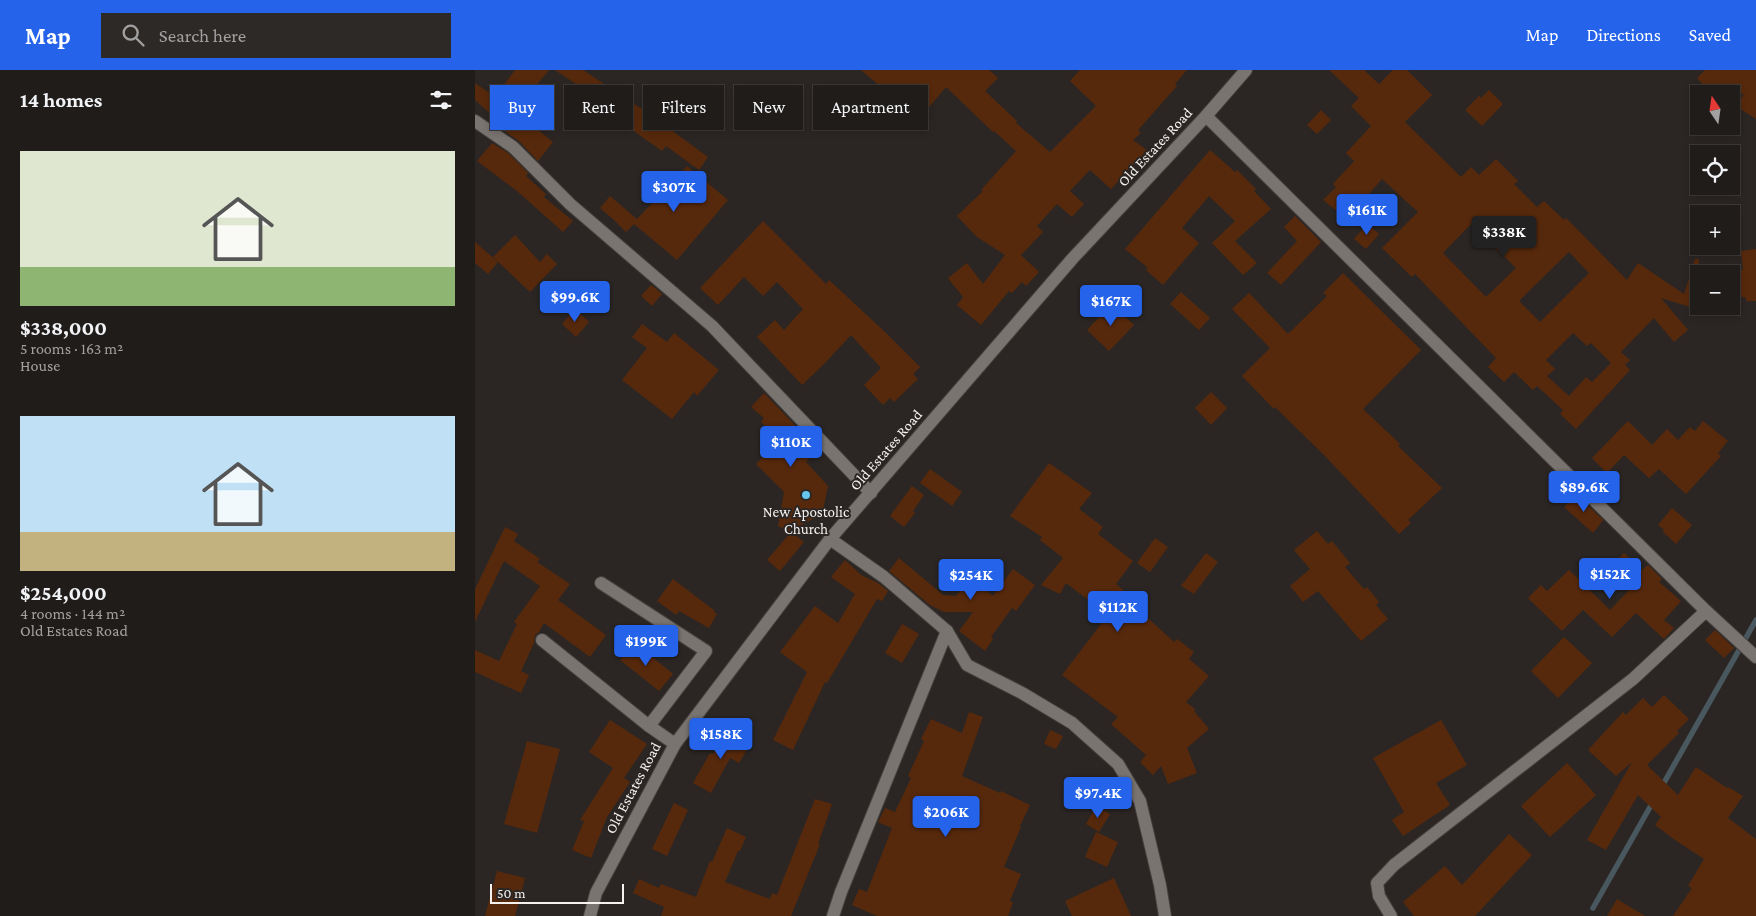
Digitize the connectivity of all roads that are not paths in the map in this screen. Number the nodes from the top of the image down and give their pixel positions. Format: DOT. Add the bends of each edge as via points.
graph roads {
  1 [pos="1246,70"];
  2 [pos="1206,116"];
  3 [pos="475,121"];
  4 [pos="871,492"];
  5 [pos="830,540"];
  6 [pos="601,583"];
  7 [pos="1706,611"];
  8 [pos="947,631"];
  9 [pos="542,640"];
  10 [pos="1753,654"];
  11 [pos="649,726"];
  12 [pos="675,744"];
  13 [pos="590,916"];
  14 [pos="833,916"];
  15 [pos="1165,916"];
  16 [pos="1391,916"];
  1 -- 2 [label="street, Old Estates Road"];
  2 -- 4 [label="street, Old Estates Road" via="1073,258"];
  2 -- 7 [label="street"];
  3 -- 4 [label="street" via="513,147 570,204 712,326"];
  4 -- 5 [label="street, Old Estates Road"];
  5 -- 8 [label="street" via="884,577"];
  5 -- 12 [label="street, Old Estates Road"];
  6 -- 11 [label="street" via="706,651"];
  7 -- 10 [label="street"];
  7 -- 16 [label="street" via="1633,679 1394,865 1377,883 1379,896"];
  8 -- 14 [label="street"];
  8 -- 15 [label="street" via="967,665 1072,723 1118,764 1140,801"];
  9 -- 11 [label="street"];
  11 -- 12 [label="street"];
  12 -- 13 [label="street, Old Estates Road" via="596,893"];
}
